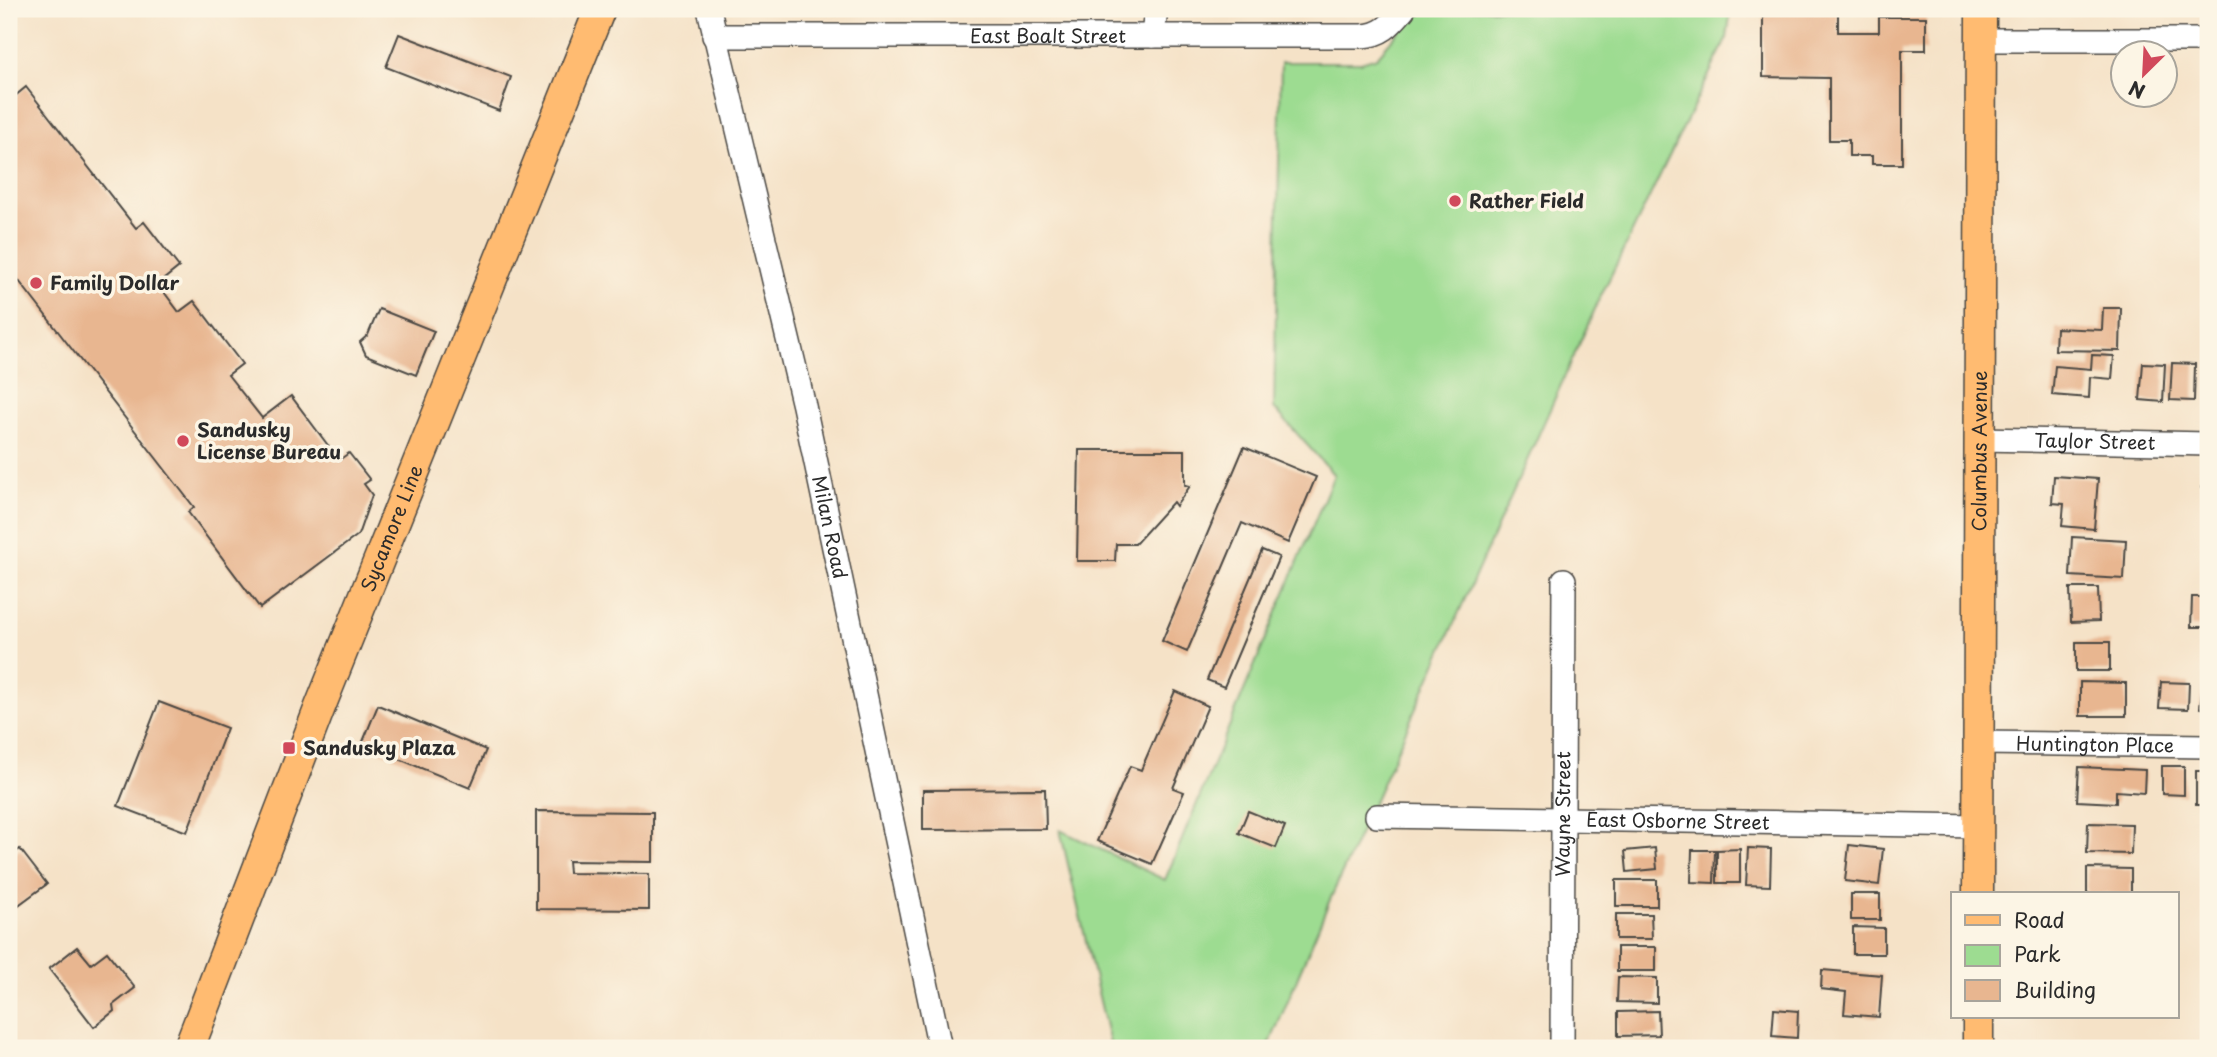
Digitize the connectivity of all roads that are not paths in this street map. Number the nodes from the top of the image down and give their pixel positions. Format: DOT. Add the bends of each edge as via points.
graph roads {
  1 [pos="600,9"];
  2 [pos="709,9"];
  3 [pos="1156,9"];
  4 [pos="1404,9"];
  5 [pos="1980,9"];
  6 [pos="714,36"];
  7 [pos="1153,36"];
  8 [pos="1980,40"];
  9 [pos="2208,40"];
  10 [pos="1981,439"];
  11 [pos="2208,444"];
  12 [pos="1564,580"];
  13 [pos="1979,743"];
  14 [pos="2208,746"];
  15 [pos="1377,816"];
  16 [pos="1563,820"];
  17 [pos="1978,826"];
  18 [pos="1978,892"];
  19 [pos="1978,1018"];
  20 [pos="189,1048"];
  21 [pos="940,1048"];
  22 [pos="1562,1048"];
  23 [pos="1978,1048"];
  1 -- 20 [label="main road, Sycamore Line" via="320,707"];
  2 -- 6 [label="street, Milan Road"];
  3 -- 7 [label="street"];
  4 -- 7 [label="street, East Boalt Street" via="1381,33 1372,36"];
  5 -- 8 [label="main road, Columbus Avenue"];
  6 -- 7 [label="street, East Boalt Street"];
  6 -- 21 [label="street, Milan Road" via="804,406"];
  8 -- 9 [label="street"];
  8 -- 10 [label="main road, Columbus Avenue"];
  10 -- 11 [label="street, Taylor Street"];
  10 -- 13 [label="main road, Columbus Avenue"];
  12 -- 16 [label="street, Wayne Street"];
  13 -- 14 [label="street, Huntington Place"];
  13 -- 17 [label="main road, Columbus Avenue"];
  15 -- 16 [label="street, East Osborne Street"];
  16 -- 17 [label="street, East Osborne Street"];
  16 -- 22 [label="street, Wayne Street"];
  17 -- 18 [label="main road, Columbus Avenue"];
  19 -- 23 [label="main road"];
}
